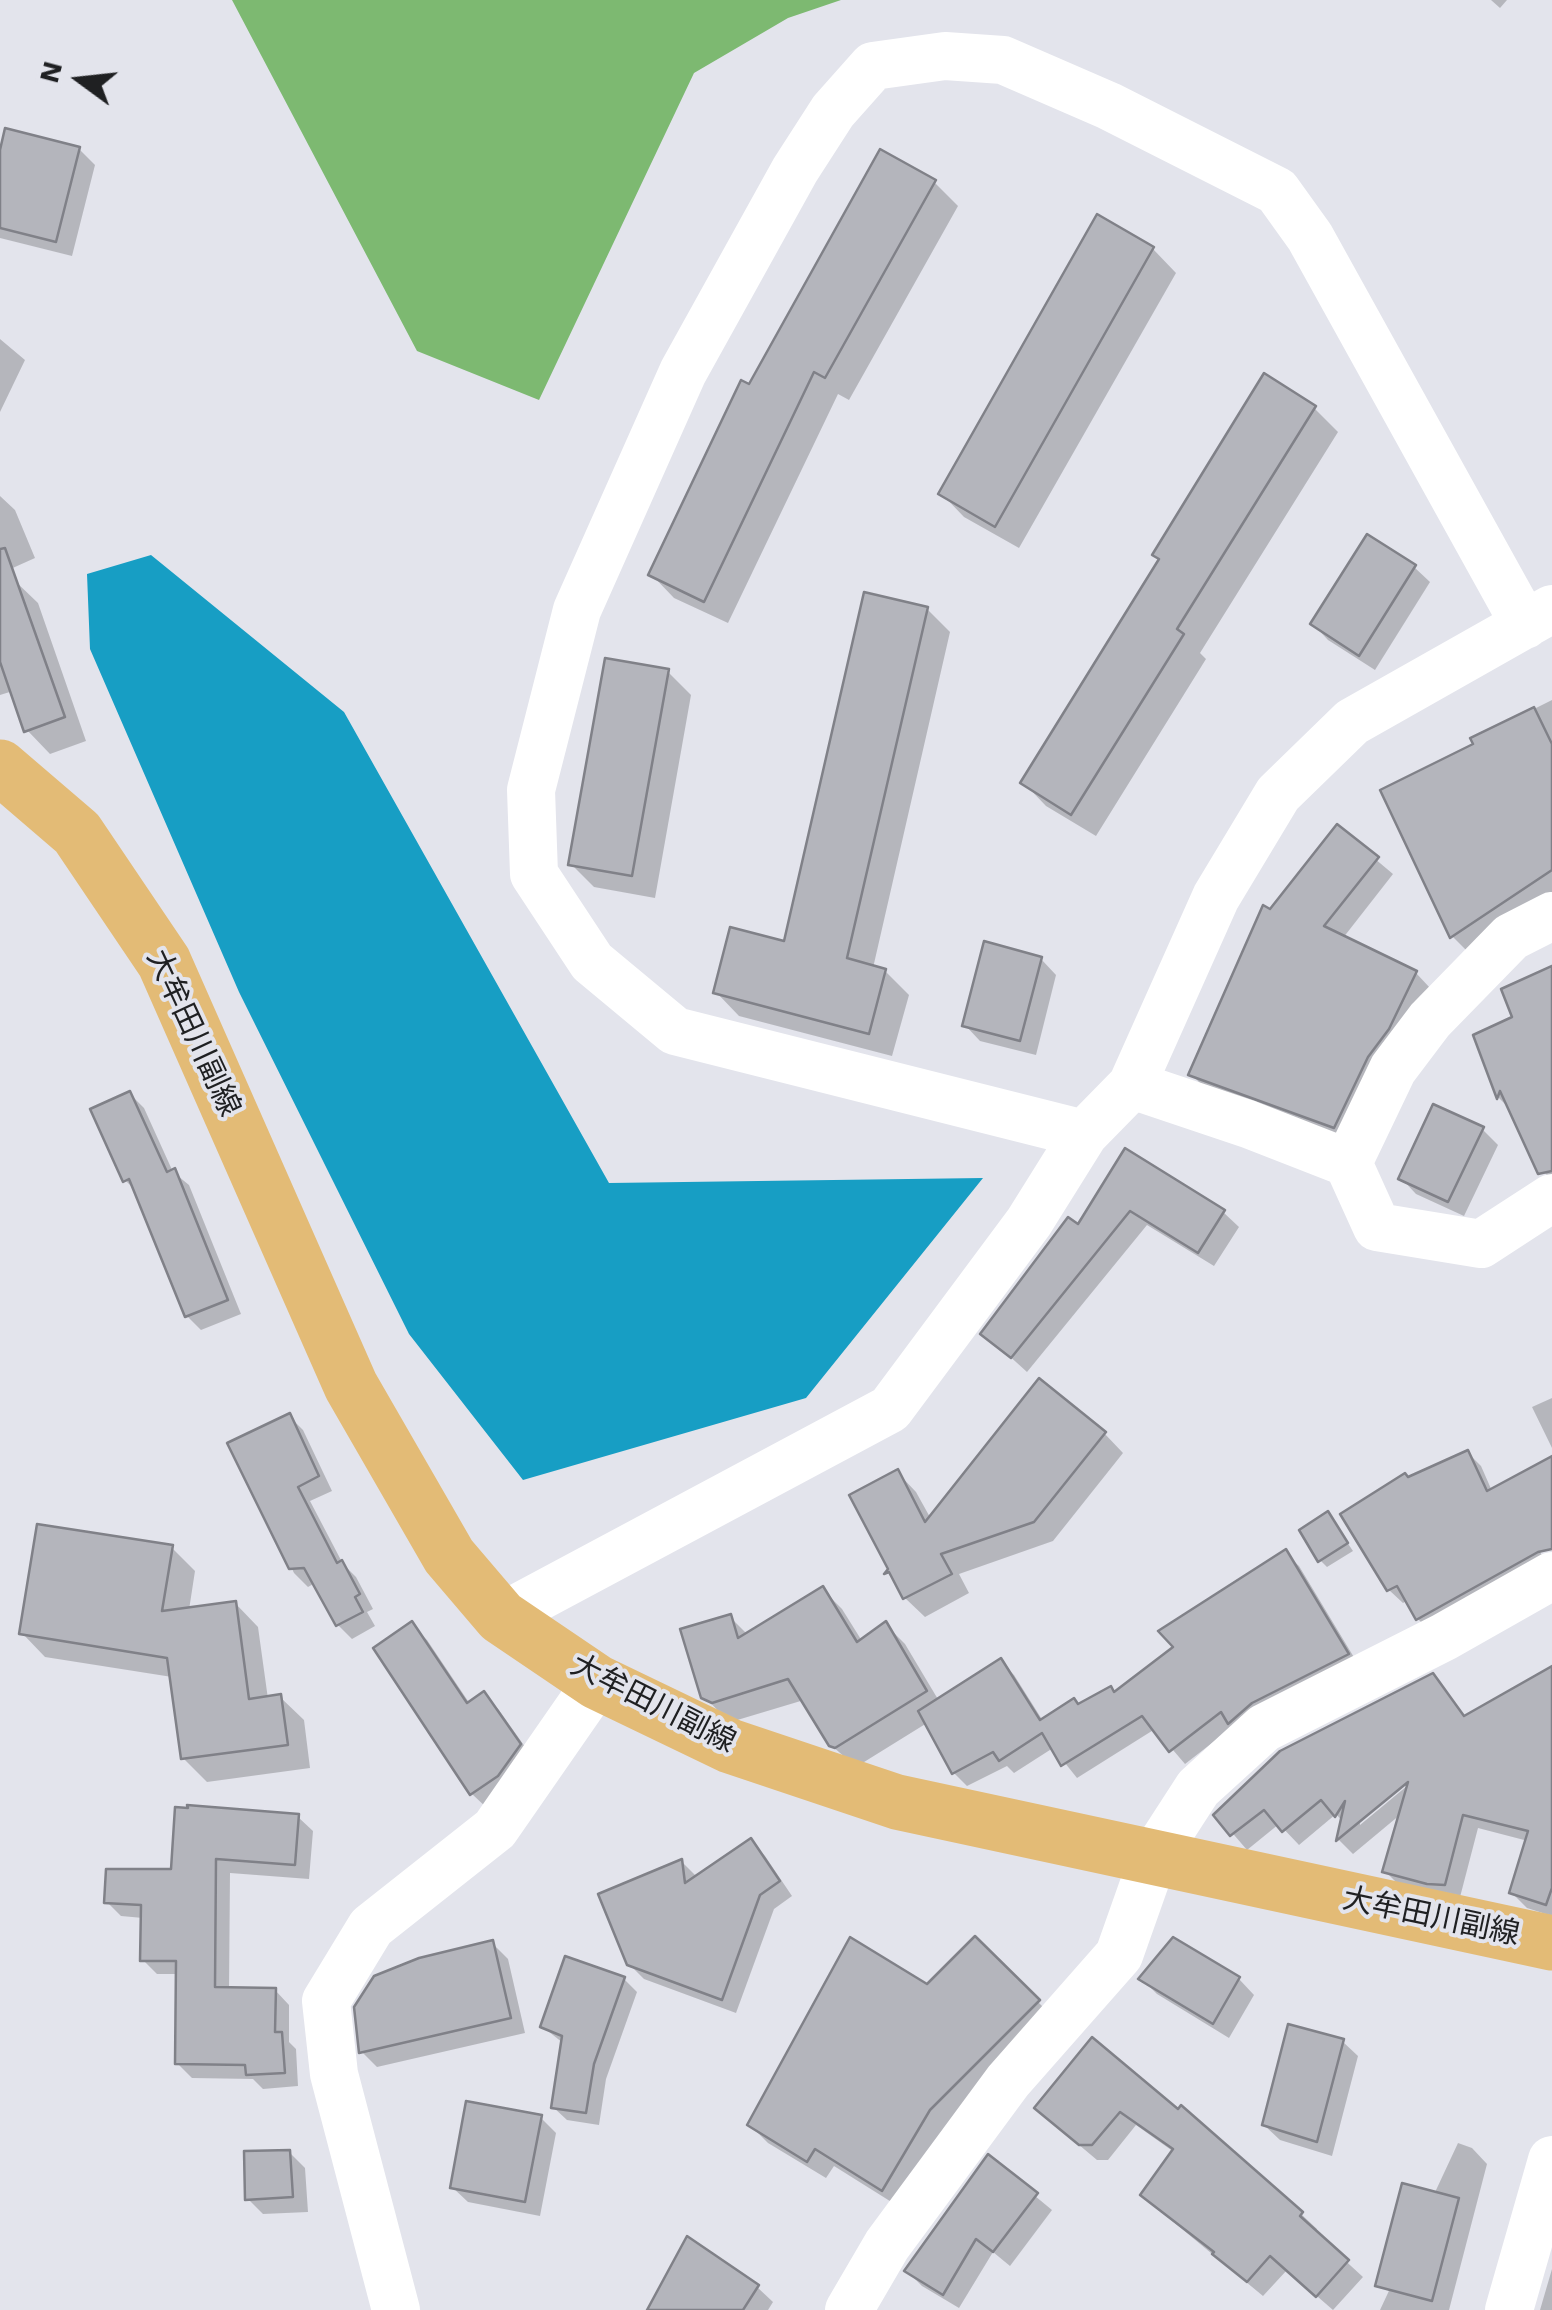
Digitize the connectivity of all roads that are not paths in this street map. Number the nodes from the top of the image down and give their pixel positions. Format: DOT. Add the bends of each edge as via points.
graph roads {
  1 [pos="1538,617"];
  2 [pos="0,767"];
  3 [pos="1552,916"];
  4 [pos="1132,1085"];
  5 [pos="1084,1134"];
  6 [pos="1348,1163"];
  7 [pos="1552,1198"];
  8 [pos="1552,1576"];
  9 [pos="502,1617"];
  10 [pos="596,1682"];
  11 [pos="1154,1856"];
  12 [pos="1552,1943"];
  13 [pos="1552,2160"];
  14 [pos="396,2310"];
  15 [pos="849,2310"];
  16 [pos="1509,2310"];
  1 -- 4 [label="street" via="1352,722 1278,794 1216,897"];
  1 -- 5 [label="street" via="1277,191 1003,60 944,56 873,66 833,111 683,372 577,610 531,790 534,874 592,962 675,1032"];
  2 -- 9 [label="main road, 大牟田川副線" via="77,833 164,962 351,1386 449,1556"];
  3 -- 6 [label="street" via="1511,937 1430,1020 1393,1068"];
  4 -- 5 [label="street"];
  4 -- 6 [label="street"];
  5 -- 9 [label="street" via="1029,1222 890,1408"];
  6 -- 7 [label="street" via="1377,1227 1481,1244"];
  8 -- 11 [label="street" via="1264,1728 1198,1788"];
  9 -- 10 [label="main road, 大牟田川副線"];
  10 -- 11 [label="main road, 大牟田川副線" via="730,1746 897,1802"];
  10 -- 14 [label="street" via="495,1830 371,1927 326,2000 334,2074"];
  11 -- 12 [label="main road, 大牟田川副線"];
  11 -- 15 [label="street" via="1119,1955 1008,2081 887,2245"];
  13 -- 16 [label="street"];
}
